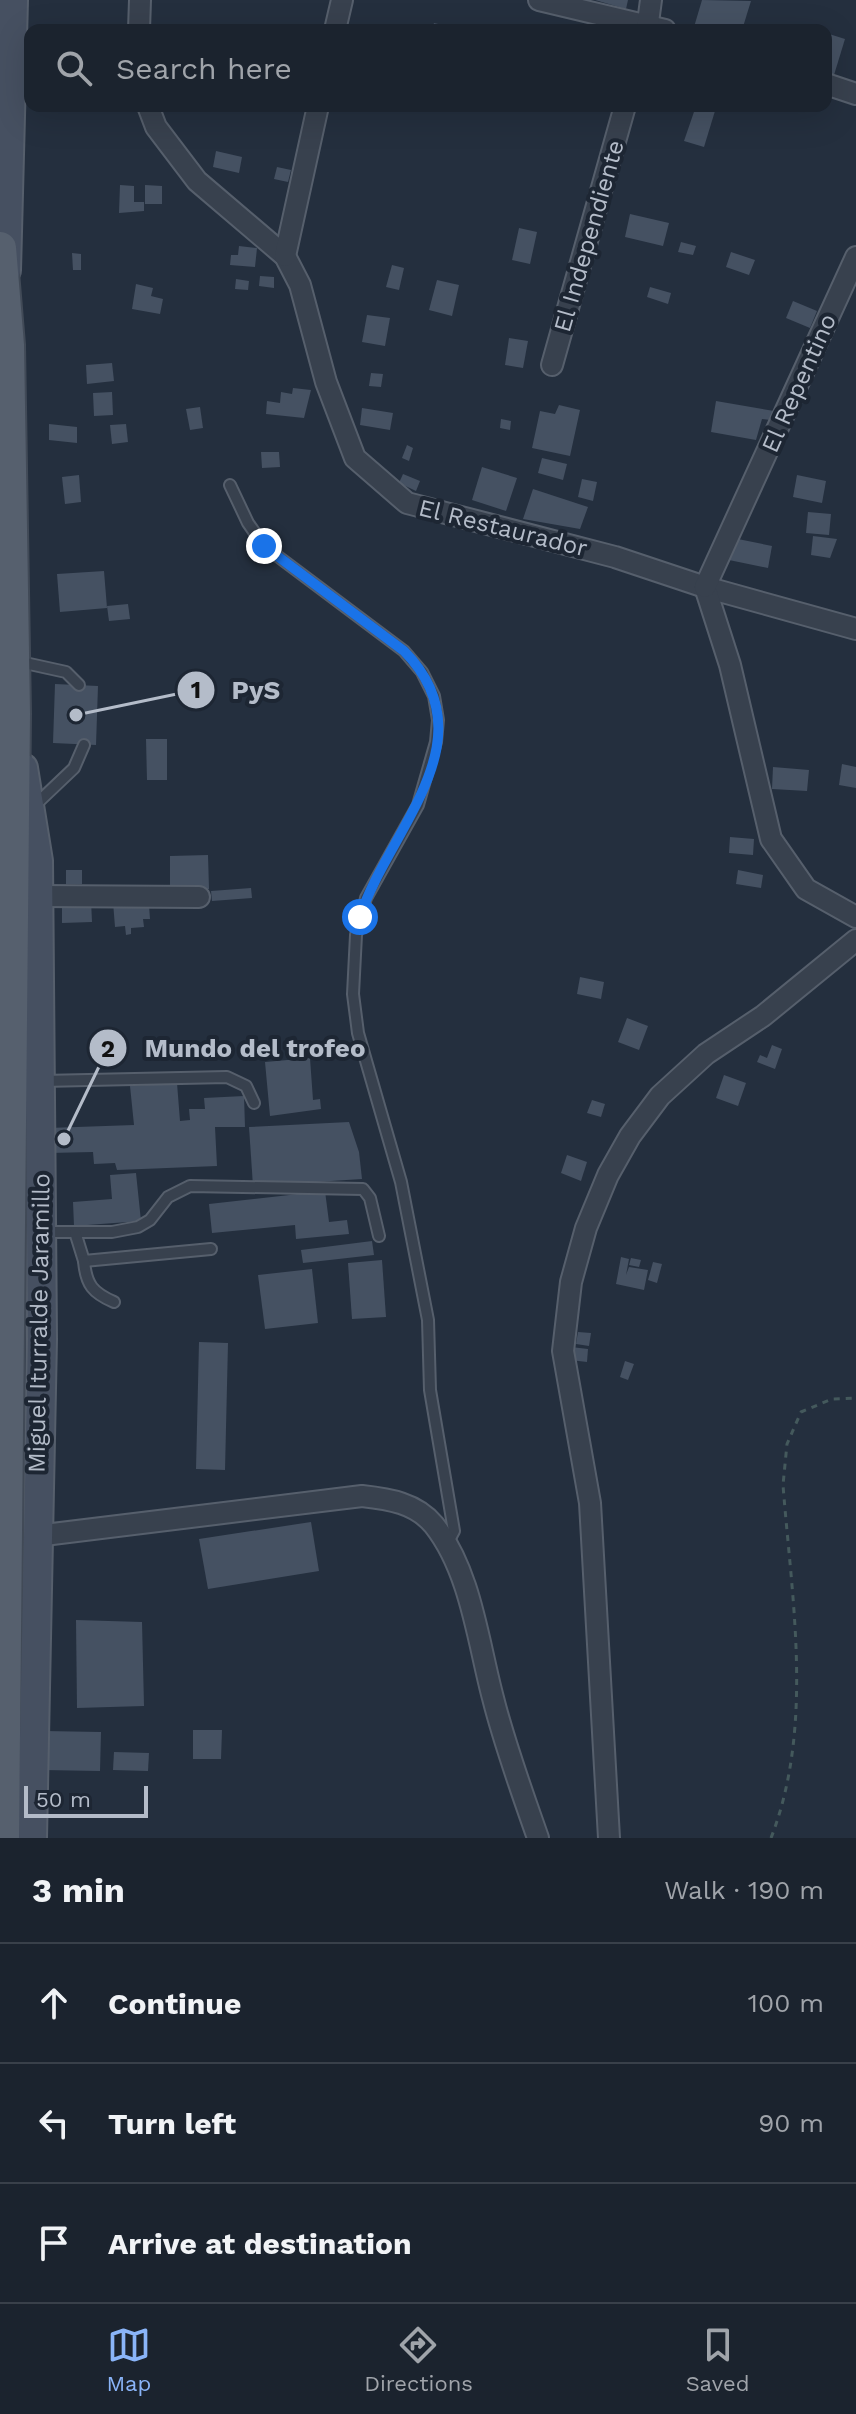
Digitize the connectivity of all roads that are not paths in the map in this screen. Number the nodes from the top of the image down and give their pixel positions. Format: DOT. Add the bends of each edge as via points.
graph roads {
  1 [pos="13,0"];
  2 [pos="140,0"];
  3 [pos="342,0"];
  4 [pos="539,0"];
  5 [pos="651,0"];
  6 [pos="139,24"];
  7 [pos="336,24"];
  8 [pos="637,24"];
  9 [pos="653,24"];
  10 [pos="832,86"];
  11 [pos="856,94"];
  12 [pos="150,112"];
  13 [pos="317,112"];
  14 [pos="623,112"];
  15 [pos="0,248"];
  16 [pos="285,256"];
  17 [pos="856,257"];
  18 [pos="6,295"];
  19 [pos="552,365"];
  20 [pos="230,485"];
  21 [pos="705,587"];
  22 [pos="6,612"];
  23 [pos="856,629"];
  24 [pos="13,660"];
  25 [pos="79,685"];
  26 [pos="14,714"];
  27 [pos="84,745"];
  28 [pos="30,810"];
  29 [pos="16,862"];
  30 [pos="38,896"];
  31 [pos="199,897"];
  32 [pos="856,917"];
  33 [pos="856,940"];
  34 [pos="40,1081"];
  35 [pos="254,1103"];
  36 [pos="41,1232"];
  37 [pos="75,1232"];
  38 [pos="379,1236"];
  39 [pos="211,1249"];
  40 [pos="84,1261"];
  41 [pos="114,1302"];
  42 [pos="36,1536"];
  43 [pos="445,1545"];
  44 [pos="3,1838"];
  45 [pos="32,1838"];
  46 [pos="538,1838"];
  47 [pos="609,1838"];
  1 -- 18 [label="main road"];
  2 -- 6 [label="street"];
  3 -- 7 [label="street"];
  4 -- 8 [label="street"];
  5 -- 9 [label="street"];
  10 -- 11 [label="street"];
  12 -- 16 [label="street, El Restaurador" via="197,181"];
  13 -- 16 [label="street"];
  14 -- 19 [label="street, El Independiente"];
  15 -- 18 [label="main road, Miguel Iturralde Jaramillo"];
  16 -- 21 [label="street, El Restaurador" via="300,285 326,382 355,458 407,503 615,557"];
  17 -- 21 [label="street, El Repentino"];
  18 -- 22 [label="main road, Miguel Iturralde Jaramillo"];
  20 -- 43 [label="lane" via="264,546 404,651 429,685 436,708 436,742 426,785 366,898 352,974 358,1033 401,1182 428,1320 430,1390 454,1531"];
  21 -- 23 [label="street, El Restaurador"];
  21 -- 32 [label="street" via="730,665 771,839 806,889"];
  22 -- 24 [label="main road, Miguel Iturralde Jaramillo"];
  24 -- 25 [label="lane" via="66,672"];
  24 -- 26 [label="main road, Miguel Iturralde Jaramillo"];
  26 -- 28 [label="main road, Miguel Iturralde Jaramillo"];
  26 -- 29 [label="main road, Miguel Iturralde Jaramillo"];
  27 -- 28 [label="lane" via="74,768"];
  28 -- 29 [label="main road, Miguel Iturralde Jaramillo"];
  29 -- 30 [label="main road, Miguel Iturralde Jaramillo"];
  29 -- 44 [label="main road, Miguel Iturralde Jaramillo"];
  30 -- 31 [label="street"];
  30 -- 34 [label="main road, Miguel Iturralde Jaramillo"];
  33 -- 47 [label="street" via="763,1016 706,1054 660,1096 608,1175 571,1282 563,1351 590,1503"];
  34 -- 35 [label="lane" via="227,1077 246,1086"];
  34 -- 36 [label="main road, Miguel Iturralde Jaramillo"];
  36 -- 37 [label="lane"];
  36 -- 42 [label="main road, Miguel Iturralde Jaramillo"];
  37 -- 38 [label="lane" via="138,1227 168,1197 190,1186 363,1189"];
  37 -- 40 [label="lane"];
  39 -- 40 [label="lane"];
  40 -- 41 [label="lane" via="95,1293"];
  42 -- 43 [label="street" via="362,1496 412,1507 433,1525"];
  42 -- 45 [label="main road, Miguel Iturralde Jaramillo"];
  43 -- 46 [label="street" via="457,1564"];
}
